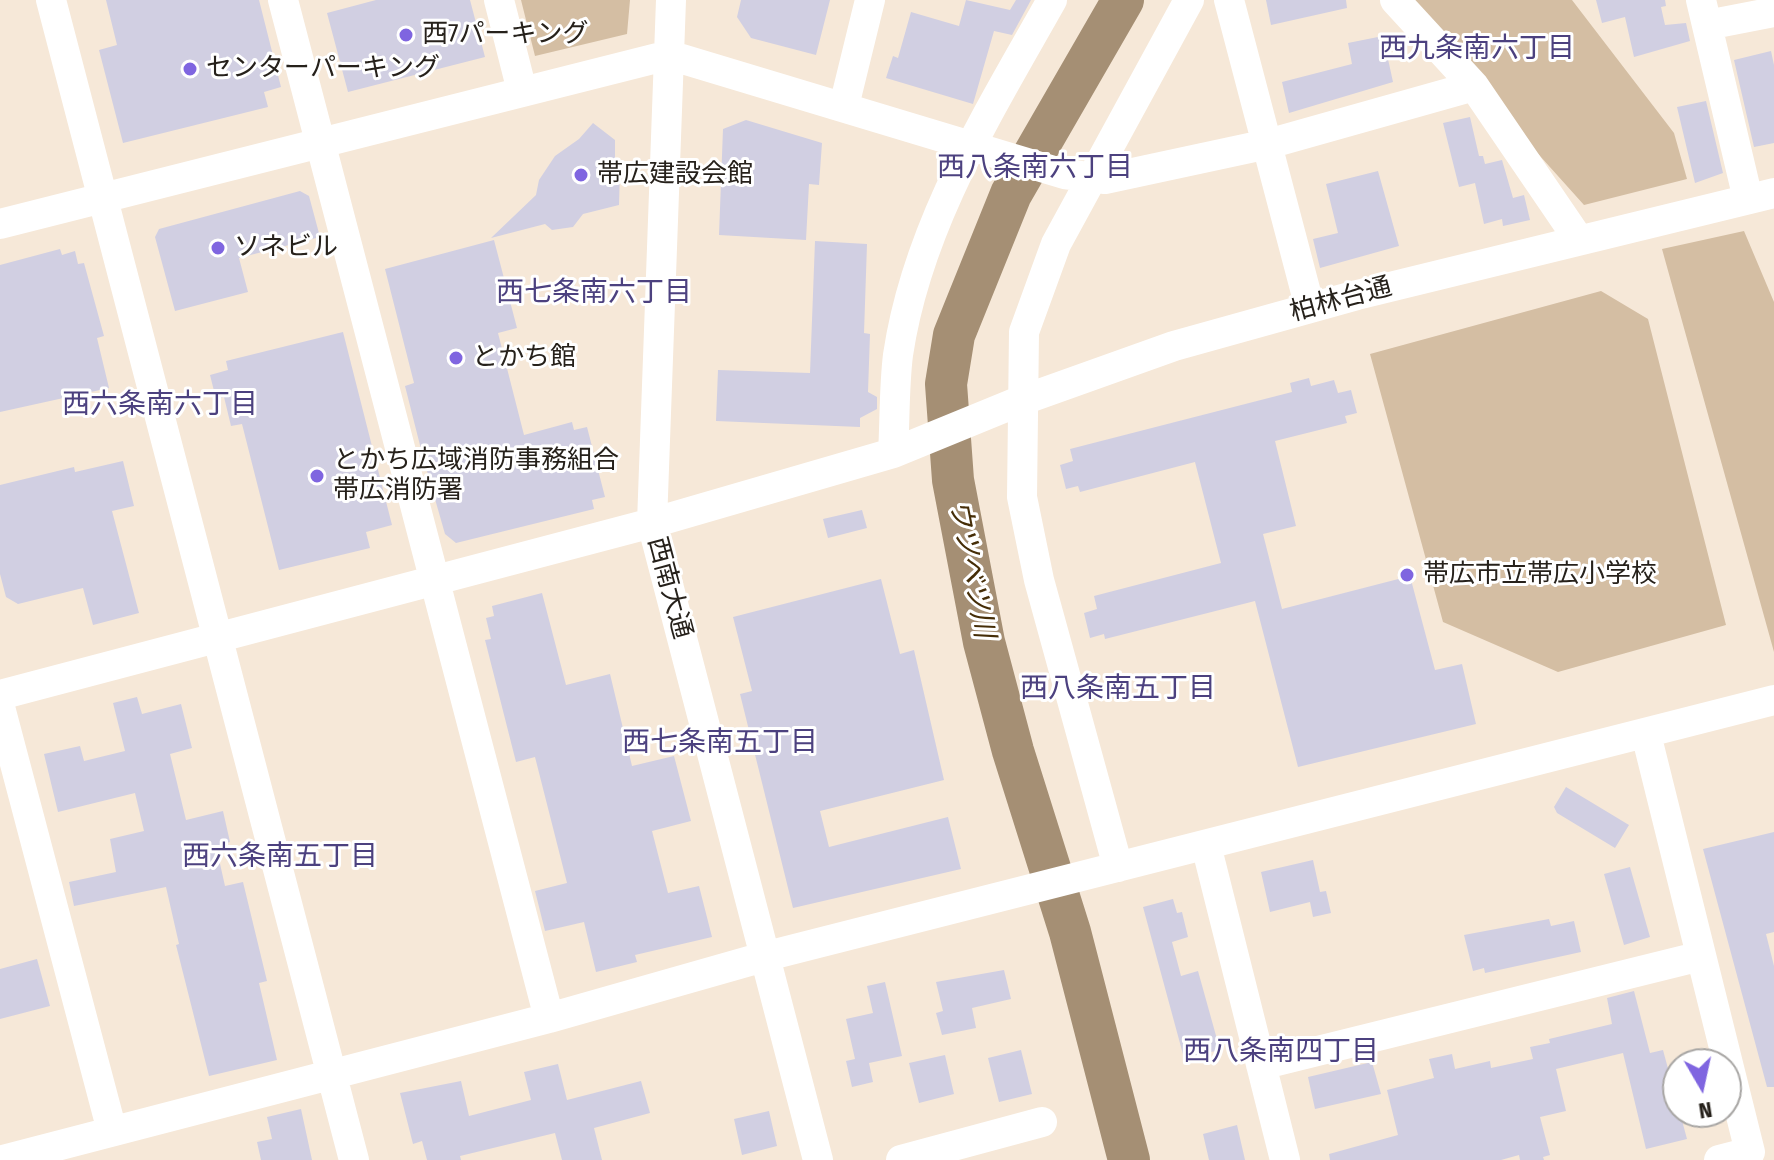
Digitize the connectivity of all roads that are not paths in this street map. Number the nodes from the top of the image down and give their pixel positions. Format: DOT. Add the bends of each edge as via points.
graph roads {
  1 [pos="51,0"];
  2 [pos="283,0"];
  3 [pos="499,0"];
  4 [pos="671,0"];
  5 [pos="870,0"];
  6 [pos="1052,0"];
  7 [pos="1189,0"];
  8 [pos="1229,0"];
  9 [pos="1395,0"];
  10 [pos="1774,12"];
  11 [pos="1704,13"];
  12 [pos="669,55"];
  13 [pos="1474,86"];
  14 [pos="522,91"];
  15 [pos="844,106"];
  16 [pos="319,143"];
  17 [pos="1268,144"];
  18 [pos="982,146"];
  19 [pos="1077,175"];
  20 [pos="1761,196"];
  21 [pos="102,197"];
  22 [pos="0,224"];
  23 [pos="1579,240"];
  24 [pos="1310,308"];
  25 [pos="1009,406"];
  26 [pos="907,448"];
  27 [pos="652,523"];
  28 [pos="435,579"];
  29 [pos="215,638"];
  30 [pos="0,695"];
  31 [pos="1774,700"];
  32 [pos="0,707"];
  33 [pos="1646,734"];
  34 [pos="1206,845"];
  35 [pos="1105,870"];
  36 [pos="767,956"];
  37 [pos="1701,956"];
  38 [pos="549,1018"];
  39 [pos="1261,1065"];
  40 [pos="332,1072"];
  41 [pos="1042,1122"];
  42 [pos="112,1131"];
  43 [pos="3,1160"];
  44 [pos="354,1160"];
  45 [pos="818,1160"];
  46 [pos="901,1160"];
  47 [pos="1285,1160"];
  48 [pos="1719,1160"];
  1 -- 21 [label="street"];
  2 -- 16 [label="street"];
  3 -- 14 [label="street"];
  4 -- 12 [label="street, 西南大通"];
  5 -- 15 [label="street"];
  6 -- 18 [label="street"];
  7 -- 19 [label="street"];
  8 -- 17 [label="street"];
  9 -- 13 [label="street"];
  10 -- 11 [label="street"];
  11 -- 20 [label="street"];
  12 -- 14 [label="street"];
  12 -- 15 [label="street"];
  12 -- 27 [label="street, 西南大通"];
  13 -- 17 [label="street"];
  13 -- 23 [label="street"];
  14 -- 16 [label="street"];
  15 -- 18 [label="street"];
  16 -- 21 [label="street"];
  16 -- 28 [label="street"];
  17 -- 19 [label="street" via="1105,179"];
  17 -- 24 [label="street"];
  18 -- 19 [label="street"];
  18 -- 26 [label="street" via="922,257 909,302 898,357"];
  19 -- 25 [label="street" via="1024,332"];
  20 -- 23 [label="street, 柏林台通"];
  21 -- 22 [label="street"];
  21 -- 29 [label="street"];
  23 -- 24 [label="street, 柏林台通"];
  24 -- 25 [label="street, 柏林台通" via="1174,346"];
  25 -- 26 [label="street, 柏林台通"];
  25 -- 35 [label="street" via="1039,580"];
  26 -- 27 [label="street, 柏林台通"];
  27 -- 28 [label="street, 柏林台通"];
  27 -- 36 [label="street, 西南大通"];
  28 -- 29 [label="street, 柏林台通"];
  28 -- 38 [label="street"];
  29 -- 30 [label="street, 柏林台通"];
  29 -- 40 [label="street"];
  31 -- 33 [label="street"];
  32 -- 42 [label="street"];
  33 -- 34 [label="street"];
  33 -- 37 [label="street"];
  34 -- 35 [label="street"];
  34 -- 39 [label="street"];
  35 -- 36 [label="street"];
  36 -- 38 [label="street"];
  36 -- 45 [label="street, 西南大通"];
  37 -- 39 [label="street"];
  37 -- 48 [label="street" via="1750,1152"];
  38 -- 40 [label="street"];
  39 -- 47 [label="street"];
  40 -- 42 [label="street"];
  40 -- 44 [label="street"];
  41 -- 46 [label="street"];
  42 -- 43 [label="street"];
}
